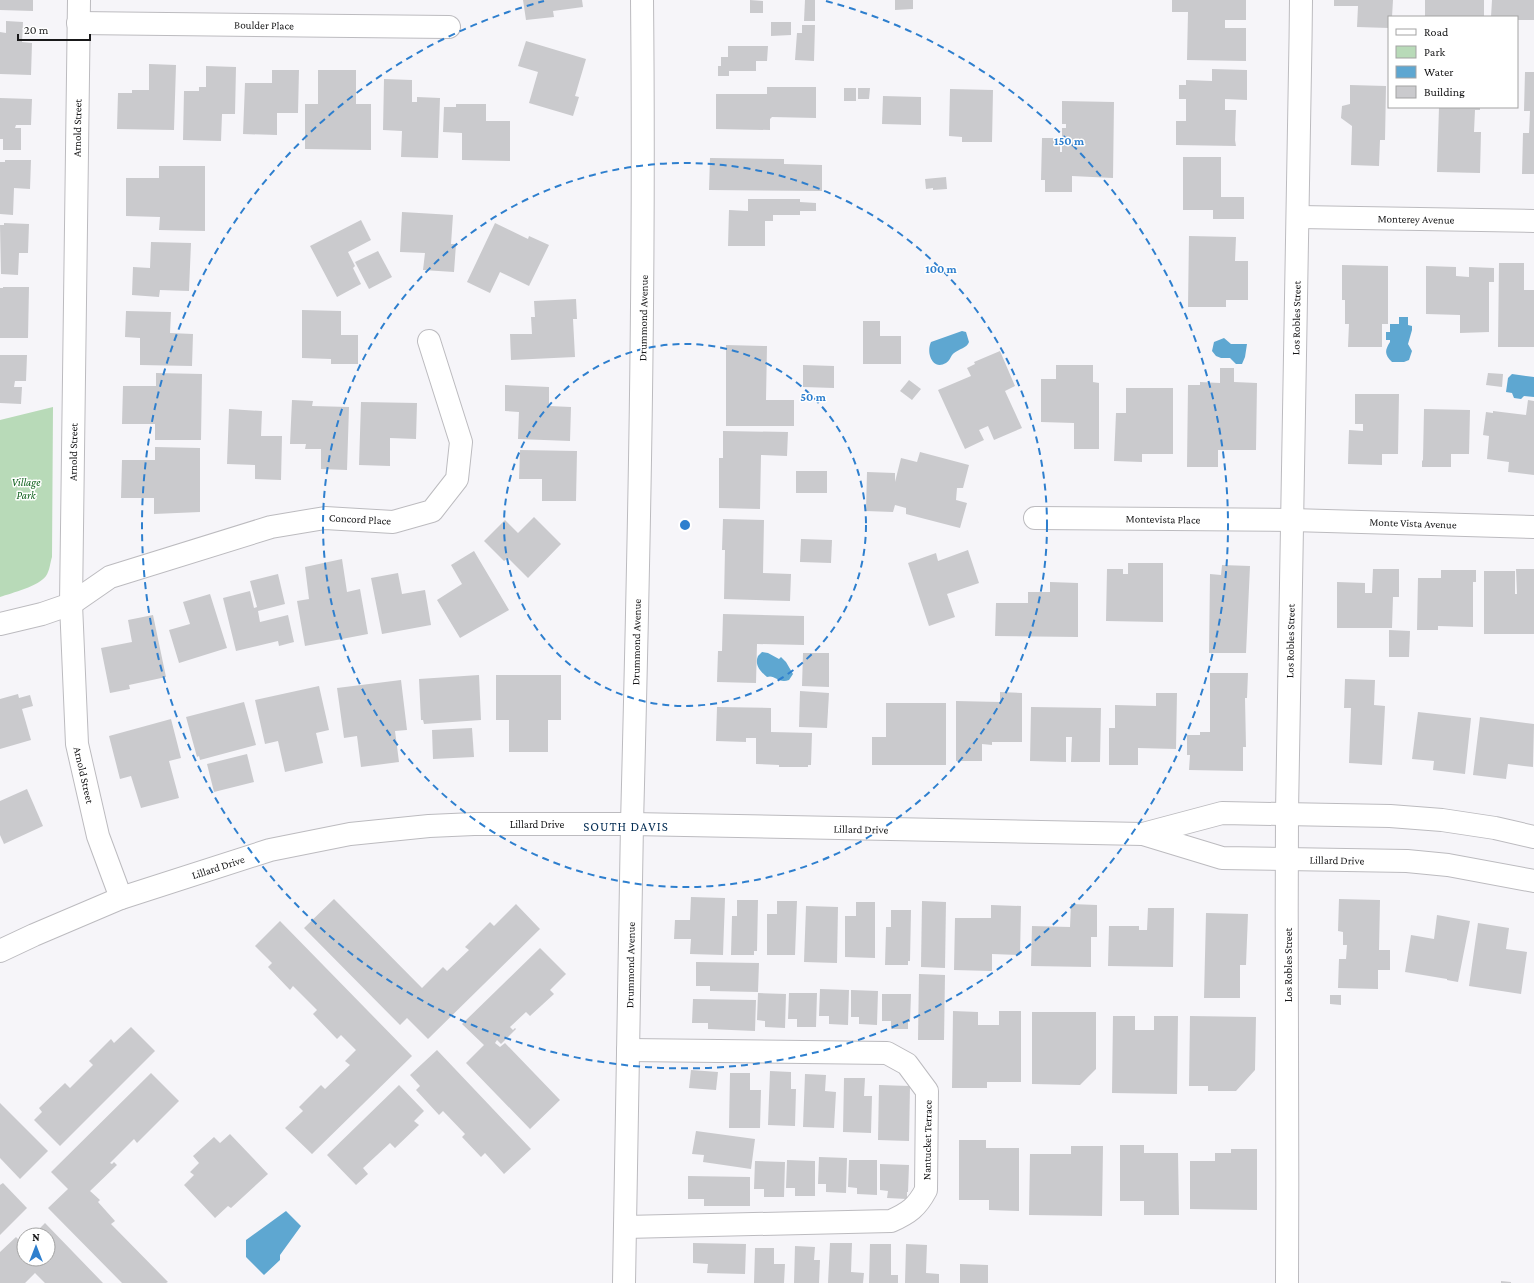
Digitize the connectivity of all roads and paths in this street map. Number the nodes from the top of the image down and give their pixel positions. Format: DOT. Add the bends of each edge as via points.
graph roads {
  1 [pos="79,0"];
  2 [pos="642,0"];
  3 [pos="1301,0"];
  4 [pos="78,23"];
  5 [pos="450,27"];
  6 [pos="1299,217"];
  7 [pos="1534,221"];
  8 [pos="429,341"];
  9 [pos="1035,518"];
  10 [pos="1292,520"];
  11 [pos="1534,527"];
  12 [pos="71,604"];
  13 [pos="0,624"];
  14 [pos="1287,814"];
  15 [pos="632,824"];
  16 [pos="1143,834"];
  17 [pos="1534,837"];
  18 [pos="1287,859"];
  19 [pos="1534,881"];
  20 [pos="121,898"];
  21 [pos="0,951"];
  22 [pos="628,1050"];
  23 [pos="625,1227"];
  24 [pos="624,1283"];
  25 [pos="1287,1283"];
  1 -- 4 [label="street, Arnold Street"];
  2 -- 15 [label="street, Drummond Avenue" via="643,326"];
  3 -- 6 [label="street, Los Robles Street"];
  4 -- 5 [label="street, Boulder Place"];
  4 -- 12 [label="street, Arnold Street"];
  6 -- 7 [label="street, Monterey Avenue"];
  6 -- 10 [label="street, Los Robles Street"];
  8 -- 12 [label="street, Concord Place" via="461,442 457,479 432,511 393,522 325,518 271,527 110,577"];
  9 -- 10 [label="street, Montevista Place"];
  10 -- 11 [label="street, Monte Vista Avenue"];
  10 -- 14 [label="street, Los Robles Street"];
  12 -- 13 [label="street, Concord Place"];
  12 -- 20 [label="street, Arnold Street" via="77,744 98,836"];
  14 -- 16 [label="street, Lillard Drive" via="1222,813"];
  14 -- 17 [label="street, Lillard Drive" via="1442,820"];
  14 -- 18 [label="street, Los Robles Street"];
  15 -- 16 [label="street, Lillard Drive"];
  15 -- 20 [label="street, Lillard Drive" via="474,824 350,834 270,850"];
  15 -- 22 [label="street, Drummond Avenue"];
  16 -- 18 [label="street, Lillard Drive" via="1222,858"];
  18 -- 19 [label="street, Lillard Drive" via="1448,865"];
  18 -- 25 [label="street, Los Robles Street"];
  20 -- 21 [label="street, Lillard Drive"];
  22 -- 23 [label="street, Drummond Avenue"];
  22 -- 23 [label="street, Nantucket Terrace" via="887,1053 907,1064 928,1091 926,1190 907,1214 891,1221"];
  23 -- 24 [label="street, Drummond Avenue"];
}
